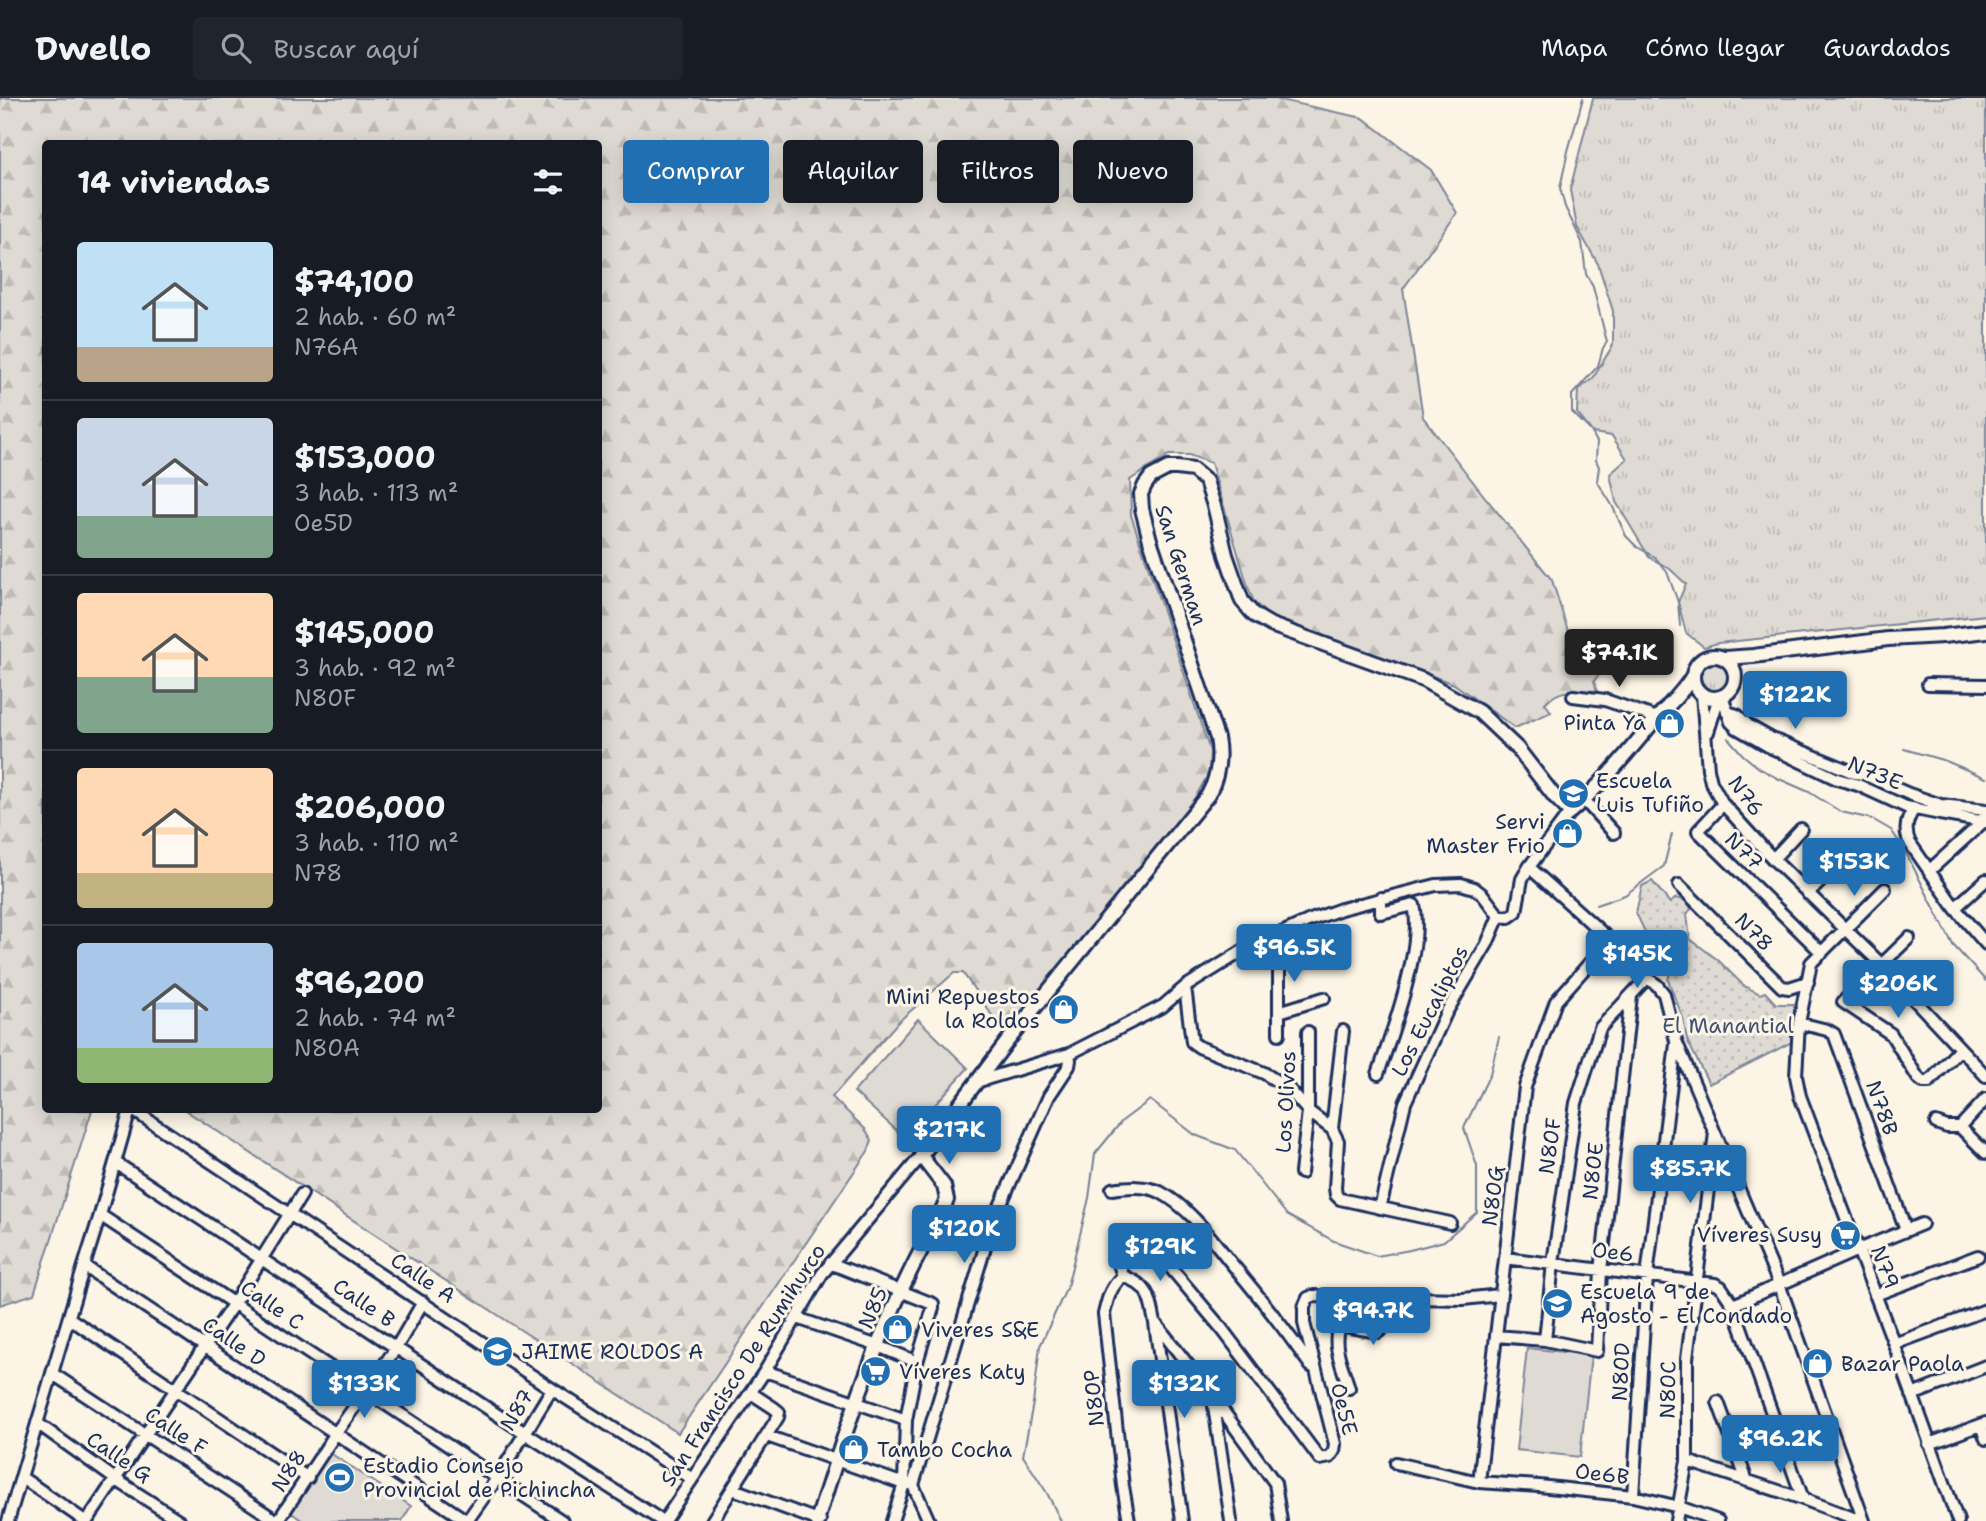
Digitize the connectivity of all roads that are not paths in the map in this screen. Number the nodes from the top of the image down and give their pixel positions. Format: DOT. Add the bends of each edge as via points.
graph roads {
  1 [pos="1986,631"];
  2 [pos="1753,656"];
  3 [pos="1725,658"];
  4 [pos="1735,674"];
  5 [pos="1693,675"];
  6 [pos="1928,684"];
  7 [pos="1986,685"];
  8 [pos="1702,694"];
  9 [pos="1573,696"];
  10 [pos="1721,697"];
  11 [pos="1675,701"];
  12 [pos="1657,718"];
  13 [pos="1706,738"];
  14 [pos="1770,743"];
  15 [pos="1842,767"];
  16 [pos="1855,773"];
  17 [pos="1837,779"];
  18 [pos="1850,784"];
  19 [pos="1584,800"];
  20 [pos="1723,804"];
  21 [pos="1914,809"];
  22 [pos="1570,812"];
  23 [pos="1985,816"];
  24 [pos="1801,829"];
  25 [pos="1614,833"];
  26 [pos="1853,849"];
  27 [pos="1773,859"];
  28 [pos="1529,867"];
  29 [pos="1930,870"];
  30 [pos="1986,880"];
  31 [pos="1679,885"];
  32 [pos="1885,889"];
  33 [pos="1808,894"];
  34 [pos="1381,898"];
  35 [pos="1955,908"];
  36 [pos="1499,916"];
  37 [pos="1845,930"];
  38 [pos="1279,934"];
  39 [pos="1909,938"];
  40 [pos="1610,940"];
  41 [pos="1986,944"];
  42 [pos="1822,953"];
  43 [pos="1881,964"];
  44 [pos="1647,978"];
  45 [pos="1808,982"];
  46 [pos="1185,987"];
  47 [pos="1631,996"];
  48 [pos="1324,998"];
  49 [pos="1279,1012"];
  50 [pos="1799,1023"];
  51 [pos="1343,1031"];
  52 [pos="1308,1032"];
  53 [pos="1279,1034"];
  54 [pos="1676,1041"];
  55 [pos="1960,1049"];
  56 [pos="1069,1054"];
  57 [pos="1378,1074"];
  58 [pos="1986,1076"];
  59 [pos="976,1082"];
  60 [pos="1986,1099"];
  61 [pos="1308,1111"];
  62 [pos="130,1113"];
  63 [pos="136,1113"];
  64 [pos="1936,1123"];
  65 [pos="1960,1127"];
  66 [pos="1332,1129"];
  67 [pos="1715,1130"];
  68 [pos="1986,1153"];
  69 [pos="921,1156"];
  70 [pos="116,1163"];
  71 [pos="1301,1173"];
  72 [pos="1112,1189"];
  73 [pos="302,1194"];
  74 [pos="1380,1208"];
  75 [pos="291,1213"];
  76 [pos="100,1215"];
  77 [pos="1450,1223"];
  78 [pos="1922,1224"];
  79 [pos="1906,1230"];
  80 [pos="1858,1250"];
  81 [pos="1978,1256"];
  82 [pos="262,1258"];
  83 [pos="1505,1258"];
  84 [pos="830,1263"];
  85 [pos="1553,1263"];
  86 [pos="84,1266"];
  87 [pos="1601,1271"];
  88 [pos="1123,1276"];
  89 [pos="1647,1276"];
  90 [pos="1697,1283"];
  91 [pos="1779,1284"];
  92 [pos="901,1291"];
  93 [pos="1875,1294"];
  94 [pos="1500,1295"];
  95 [pos="1391,1297"];
  96 [pos="423,1302"];
  97 [pos="234,1303"];
  98 [pos="1733,1305"];
  99 [pos="1986,1310"];
  100 [pos="69,1318"];
  101 [pos="797,1318"];
  102 [pos="1155,1323"];
  103 [pos="1496,1336"];
  104 [pos="1545,1340"];
  105 [pos="1894,1344"];
  106 [pos="205,1346"];
  107 [pos="878,1346"];
  108 [pos="396,1348"];
  109 [pos="918,1362"];
  110 [pos="1986,1366"];
  111 [pos="765,1371"];
  112 [pos="1315,1371"];
  113 [pos="53,1374"];
  114 [pos="1349,1388"];
  115 [pos="552,1389"];
  116 [pos="176,1390"];
  117 [pos="366,1391"];
  118 [pos="751,1392"];
  119 [pos="1912,1395"];
  120 [pos="1213,1397"];
  121 [pos="1718,1402"];
  122 [pos="856,1403"];
  123 [pos="906,1420"];
  124 [pos="37,1423"];
  125 [pos="1983,1424"];
  126 [pos="336,1433"];
  127 [pos="525,1433"];
  128 [pos="146,1434"];
  129 [pos="767,1436"];
  130 [pos="1986,1439"];
  131 [pos="1930,1444"];
  132 [pos="835,1460"];
  133 [pos="1687,1461"];
  134 [pos="1396,1463"];
  135 [pos="498,1477"];
  136 [pos="21,1478"];
  137 [pos="308,1478"];
  138 [pos="691,1478"];
  139 [pos="116,1479"];
  140 [pos="1746,1481"];
  141 [pos="1479,1482"];
  142 [pos="909,1484"];
  143 [pos="733,1489"];
  144 [pos="1633,1496"];
  145 [pos="1803,1499"];
  146 [pos="1679,1507"];
  147 [pos="8,1521"];
  148 [pos="86,1521"];
  149 [pos="180,1521"];
  150 [pos="278,1521"];
  151 [pos="467,1521"];
  152 [pos="562,1521"];
  153 [pos="663,1521"];
  154 [pos="712,1521"];
  155 [pos="818,1521"];
  156 [pos="892,1521"];
  157 [pos="929,1521"];
  158 [pos="1129,1521"];
  159 [pos="1182,1521"];
  160 [pos="1231,1521"];
  161 [pos="1281,1521"];
  162 [pos="1676,1521"];
  163 [pos="1718,1521"];
  164 [pos="1863,1521"];
  165 [pos="1958,1521"];
  1 -- 2 [label="main road"];
  2 -- 3 [label="main road"];
  2 -- 4 [label="main road"];
  3 -- 4 [label="main road"];
  3 -- 5 [label="main road" via="1706,657"];
  4 -- 10 [label="main road" via="1730,691"];
  5 -- 8 [label="main road"];
  5 -- 11 [label="main road"];
  6 -- 7 [label="street"];
  8 -- 10 [label="main road"];
  8 -- 11 [label="main road"];
  8 -- 13 [label="street, N76"];
  9 -- 12 [label="street"];
  10 -- 13 [label="street, N76"];
  10 -- 14 [label="street, N73E" via="1737,728"];
  11 -- 12 [label="main road"];
  12 -- 19 [label="main road"];
  13 -- 20 [label="street, N76" via="1708,769"];
  14 -- 15 [label="street, N73E"];
  14 -- 17 [label="street, N73E"];
  15 -- 16 [label="street, N73E"];
  15 -- 17 [label="street"];
  16 -- 18 [label="street"];
  16 -- 23 [label="street, N73E"];
  17 -- 18 [label="street, N73E"];
  18 -- 21 [label="street, N73E"];
  19 -- 22 [label="main road"];
  19 -- 25 [label="street"];
  20 -- 27 [label="street, N76"];
  20 -- 42 [label="street, N77" via="1698,831"];
  21 -- 23 [label="street, N73E"];
  21 -- 29 [label="street" via="1906,833"];
  22 -- 28 [label="street"];
  22 -- 59 [label="main road, San German" via="1517,748 1479,712 1423,680 1254,615 1242,601 1206,481 1184,468 1158,472 1144,485 1140,502 1217,737 1215,783"];
  23 -- 29 [label="street"];
  24 -- 27 [label="street"];
  26 -- 33 [label="street"];
  27 -- 33 [label="street, N76"];
  28 -- 36 [label="street" via="1516,912"];
  28 -- 40 [label="street"];
  29 -- 35 [label="street"];
  30 -- 35 [label="street"];
  31 -- 45 [label="street, N78" via="1782,987"];
  32 -- 37 [label="street, N79"];
  33 -- 37 [label="street, N76"];
  34 -- 36 [label="street" via="1461,884 1483,895"];
  34 -- 38 [label="street" via="1308,920"];
  34 -- 57 [label="street" via="1381,913 1414,905 1416,927 1401,1004"];
  35 -- 41 [label="street"];
  36 -- 74 [label="street, Los Eucaliptos" via="1446,1013 1405,1103"];
  37 -- 42 [label="street, N79"];
  37 -- 43 [label="street, N76"];
  38 -- 46 [label="street"];
  38 -- 49 [label="street"];
  39 -- 43 [label="street"];
  40 -- 44 [label="street"];
  40 -- 83 [label="street, N80G" via="1556,1001 1525,1087"];
  42 -- 45 [label="street, N79" via="1811,963"];
  43 -- 55 [label="street, N76"];
  43 -- 55 [label="street" via="1843,1002 1891,1034 1923,1082 1929,1082"];
  44 -- 47 [label="street, N80F"];
  44 -- 54 [label="street" via="1664,994"];
  45 -- 50 [label="street, N79"];
  46 -- 56 [label="street" via="1163,1006"];
  46 -- 61 [label="street" via="1192,1042 1264,1073 1289,1089"];
  47 -- 85 [label="street, N80F" via="1600,1028 1576,1103"];
  47 -- 87 [label="street, N80E"];
  48 -- 49 [label="street"];
  49 -- 53 [label="street"];
  50 -- 79 [label="street, N78B" via="1834,1034"];
  50 -- 80 [label="street, N79" via="1798,1088"];
  51 -- 66 [label="street"];
  52 -- 61 [label="street, Los Olivos"];
  54 -- 67 [label="street"];
  54 -- 89 [label="street, N80D"];
  55 -- 58 [label="street, N76"];
  56 -- 59 [label="street"];
  56 -- 142 [label="street" via="1070,1064 1049,1096 992,1224"];
  59 -- 69 [label="main road, San Francisco De Rumihurco"];
  60 -- 65 [label="street"];
  61 -- 66 [label="street"];
  61 -- 71 [label="street, Los Olivos"];
  62 -- 70 [label="street"];
  63 -- 75 [label="street, Calle A"];
  64 -- 65 [label="street"];
  65 -- 68 [label="street"];
  66 -- 74 [label="street" via="1338,1141 1336,1195"];
  67 -- 90 [label="street, N80C"];
  67 -- 91 [label="street"];
  69 -- 84 [label="street, San Francisco De Rumihurco"];
  69 -- 92 [label="main road, N85" via="944,1186 947,1200"];
  70 -- 76 [label="street"];
  70 -- 82 [label="street, Calle B"];
  72 -- 112 [label="street" via="1158,1191 1188,1213"];
  73 -- 75 [label="street"];
  74 -- 77 [label="street"];
  75 -- 82 [label="street"];
  75 -- 96 [label="street, Calle A"];
  76 -- 86 [label="street"];
  76 -- 97 [label="street, Calle C"];
  78 -- 79 [label="street"];
  79 -- 80 [label="street"];
  80 -- 91 [label="street"];
  80 -- 93 [label="street, N79"];
  81 -- 93 [label="street"];
  82 -- 97 [label="street"];
  82 -- 108 [label="street, Calle B"];
  83 -- 85 [label="street, Oe6"];
  83 -- 94 [label="street, N80G"];
  84 -- 92 [label="street"];
  84 -- 101 [label="street, San Francisco De Rumihurco"];
  85 -- 87 [label="street, Oe6"];
  85 -- 104 [label="street, N80F"];
  86 -- 100 [label="street"];
  86 -- 106 [label="street, Calle D"];
  87 -- 89 [label="street, Oe6"];
  87 -- 104 [label="street, N80E" via="1597,1351"];
  88 -- 102 [label="street" via="1149,1295"];
  88 -- 112 [label="street, Oe5E" via="1121,1246 1127,1238 1139,1237 1188,1288 1316,1455 1325,1459 1335,1444"];
  88 -- 158 [label="street, N80P" via="1114,1283 1104,1314"];
  89 -- 90 [label="street, Oe6"];
  89 -- 144 [label="street, N80D"];
  90 -- 98 [label="street, Oe6" via="1721,1287"];
  90 -- 133 [label="street, N80C" via="1687,1359"];
  91 -- 98 [label="street"];
  91 -- 164 [label="street"];
  92 -- 107 [label="main road, N85"];
  92 -- 109 [label="street" via="933,1304"];
  93 -- 105 [label="street, N79"];
  94 -- 95 [label="street, Oe5E"];
  94 -- 103 [label="street, N80G"];
  95 -- 112 [label="street, Oe5E" via="1308,1298 1304,1323"];
  95 -- 114 [label="street" via="1378,1332 1340,1326 1337,1332"];
  96 -- 108 [label="street, N88"];
  96 -- 115 [label="street, Calle A"];
  97 -- 106 [label="street"];
  97 -- 117 [label="street, Calle C"];
  98 -- 145 [label="street"];
  99 -- 105 [label="street"];
  100 -- 113 [label="street"];
  100 -- 116 [label="street"];
  101 -- 107 [label="street"];
  101 -- 111 [label="street, San Francisco De Rumihurco"];
  102 -- 120 [label="street"];
  102 -- 159 [label="street"];
  103 -- 104 [label="street"];
  103 -- 141 [label="street, N80G"];
  105 -- 119 [label="street, N79"];
  106 -- 116 [label="street"];
  106 -- 126 [label="street, Calle D"];
  107 -- 109 [label="street"];
  107 -- 122 [label="main road, N85"];
  108 -- 117 [label="street, N88"];
  108 -- 127 [label="street, Calle B"];
  109 -- 123 [label="street"];
  110 -- 119 [label="street"];
  111 -- 118 [label="street, San Francisco De Rumihurco"];
  111 -- 122 [label="street"];
  113 -- 124 [label="street"];
  113 -- 128 [label="street, Calle F"];
  115 -- 127 [label="street, N87"];
  115 -- 138 [label="street, Calle A"];
  116 -- 128 [label="street"];
  116 -- 137 [label="street"];
  117 -- 126 [label="street, N88"];
  117 -- 135 [label="street, Calle C"];
  118 -- 129 [label="street" via="779,1412"];
  118 -- 138 [label="street, San Francisco De Rumihurco"];
  119 -- 131 [label="street, N79"];
  120 -- 160 [label="street"];
  120 -- 161 [label="street" via="1271,1477"];
  121 -- 140 [label="street"];
  122 -- 123 [label="street"];
  122 -- 132 [label="main road, N85"];
  123 -- 142 [label="street"];
  124 -- 136 [label="street"];
  124 -- 139 [label="street, Calle G"];
  125 -- 130 [label="street"];
  125 -- 131 [label="street"];
  126 -- 137 [label="street, N88"];
  126 -- 151 [label="street, Calle D"];
  127 -- 135 [label="street, N87"];
  127 -- 153 [label="street, Calle B"];
  128 -- 139 [label="street"];
  128 -- 150 [label="street, Calle F"];
  129 -- 132 [label="street"];
  129 -- 143 [label="street"];
  131 -- 165 [label="street, N79"];
  132 -- 142 [label="street"];
  132 -- 155 [label="main road, N85"];
  133 -- 140 [label="street"];
  133 -- 146 [label="street, N80C"];
  134 -- 141 [label="street, Oe6B"];
  135 -- 151 [label="street, N87"];
  135 -- 152 [label="street, Calle C"];
  136 -- 147 [label="street"];
  136 -- 148 [label="street"];
  137 -- 150 [label="street, N88"];
  138 -- 153 [label="street, San Francisco De Rumihurco"];
  139 -- 148 [label="street"];
  139 -- 149 [label="street, Calle G"];
  140 -- 145 [label="street"];
  141 -- 144 [label="street, Oe6B"];
  142 -- 156 [label="street"];
  142 -- 157 [label="street"];
  143 -- 154 [label="street"];
  143 -- 155 [label="street"];
  144 -- 146 [label="street, Oe6B"];
  145 -- 164 [label="street"];
  146 -- 162 [label="street, N80C"];
  146 -- 163 [label="street, Oe6B"];
}
